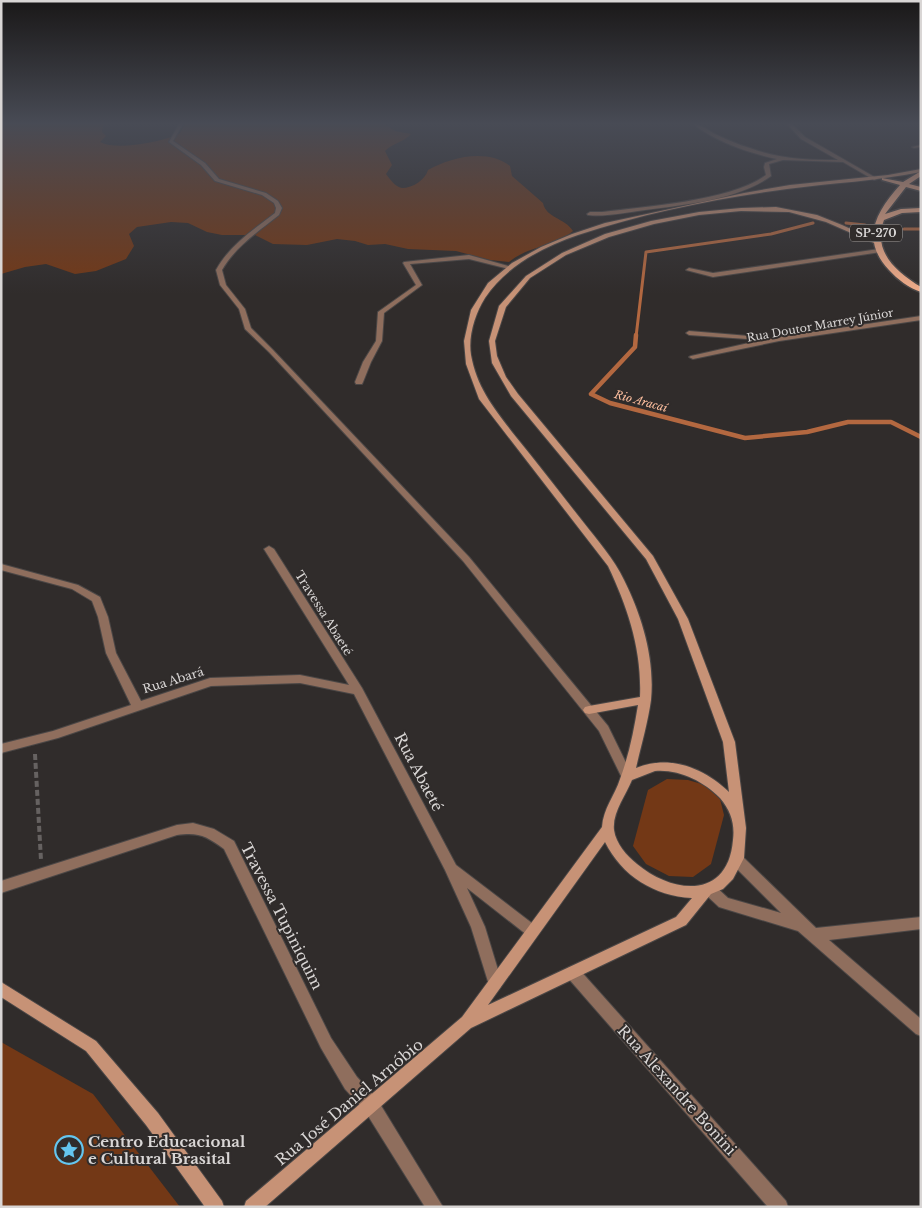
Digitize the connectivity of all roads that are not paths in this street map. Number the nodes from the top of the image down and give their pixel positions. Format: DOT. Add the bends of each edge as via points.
graph roads {
  1 [pos="218,180"];
  2 [pos="763,180"];
  3 [pos="863,180"];
  4 [pos="894,180"];
  5 [pos="909,180"];
  6 [pos="905,183"];
  7 [pos="921,189"];
  8 [pos="769,190"];
  9 [pos="778,209"];
  10 [pos="921,210"];
  11 [pos="590,214"];
  12 [pos="878,219"];
  13 [pos="876,242"];
  14 [pos="879,250"];
  15 [pos="509,267"];
  16 [pos="689,270"];
  17 [pos="921,290"];
  18 [pos="921,318"];
  19 [pos="689,333"];
  20 [pos="731,336"];
  21 [pos="779,339"];
  22 [pos="739,349"];
  23 [pos="693,357"];
  24 [pos="359,382"];
  25 [pos="269,550"];
  26 [pos="1,567"];
  27 [pos="358,691"];
  28 [pos="645,700"];
  29 [pos="136,705"];
  30 [pos="589,710"];
  31 [pos="1,749"];
  32 [pos="627,777"];
  33 [pos="738,817"];
  34 [pos="608,828"];
  35 [pos="737,860"];
  36 [pos="451,868"];
  37 [pos="2,886"];
  38 [pos="708,891"];
  39 [pos="921,923"];
  40 [pos="808,930"];
  41 [pos="532,931"];
  42 [pos="573,973"];
  43 [pos="495,983"];
  44 [pos="1,989"];
  45 [pos="467,1022"];
  46 [pos="921,1029"];
  47 [pos="370,1105"];
  48 [pos="216,1207"];
  49 [pos="252,1207"];
  50 [pos="435,1207"];
  51 [pos="780,1207"];
  1 -- 30 [label="street" via="264,194 279,208 277,214 221,264 219,270 223,284 242,309 248,329 466,559"];
  2 -- 11 [label="street" via="744,190"];
  3 -- 8 [label="main road"];
  4 -- 6 [label="main road"];
  5 -- 6 [label="main road, SP-270"];
  6 -- 7 [label="main road"];
  6 -- 12 [label="main road, SP-270"];
  8 -- 9 [label="main road" via="764,194 765,200"];
  8 -- 15 [label="main road" via="697,203 587,230 540,249"];
  9 -- 13 [label="main road" via="818,219"];
  9 -- 33 [label="main road" via="689,215 629,229 573,249 521,281 506,300 496,321 492,342 496,362 515,396 650,558 683,619 729,742"];
  10 -- 12 [label="main road" via="901,211"];
  12 -- 13 [label="main road, SP-270"];
  13 -- 14 [label="main road, SP-270"];
  14 -- 16 [label="street" via="729,274 713,275"];
  14 -- 17 [label="main road, SP-270" via="882,260 896,274"];
  15 -- 24 [label="street" via="468,257 406,263 419,285 382,312 379,341"];
  15 -- 28 [label="main road" via="493,282 470,319 467,342 472,374 483,399 612,566 626,592 643,655"];
  18 -- 21 [label="street, Rua Doutor Marrey Júnior"];
  19 -- 20 [label="street"];
  20 -- 21 [label="street"];
  20 -- 22 [label="street"];
  21 -- 22 [label="street, Rua Doutor Marrey Júnior"];
  22 -- 23 [label="street, Rua Doutor Marrey Júnior"];
  25 -- 27 [label="street, Travessa Abaeté"];
  26 -- 29 [label="street" via="75,587 89,592 96,599 111,652"];
  27 -- 29 [label="street, Rua Abará" via="300,679 210,682"];
  27 -- 36 [label="street, Rua Abaeté"];
  28 -- 30 [label="main road"];
  28 -- 32 [label="main road"];
  29 -- 31 [label="street, Rua Abará"];
  30 -- 32 [label="street" via="604,729"];
  32 -- 33 [label="main road" via="658,766 687,772 717,787"];
  32 -- 34 [label="main road"];
  33 -- 35 [label="main road"];
  34 -- 38 [label="main road" via="612,844 622,857 649,880 665,888"];
  34 -- 41 [label="main road, Rua José Daniel Arnóbio"];
  35 -- 38 [label="main road" via="723,882"];
  35 -- 40 [label="street"];
  36 -- 41 [label="street, Rua Abaeté"];
  36 -- 43 [label="street, Rua Abaeté" via="478,927"];
  37 -- 47 [label="street, Travessa Tupiniquim" via="177,830 197,827 211,832 229,844 326,1043 351,1083"];
  38 -- 40 [label="street" via="724,903"];
  38 -- 42 [label="main road, Rua José Daniel Arnóbio" via="680,921"];
  39 -- 40 [label="street"];
  40 -- 46 [label="street"];
  41 -- 43 [label="main road, Rua José Daniel Arnóbio"];
  42 -- 45 [label="main road, Rua José Daniel Arnóbio"];
  42 -- 51 [label="street, Rua Alexandre Bonini"];
  43 -- 45 [label="main road, Rua José Daniel Arnóbio"];
  44 -- 48 [label="main road" via="91,1046 152,1119"];
  45 -- 47 [label="main road, Rua José Daniel Arnóbio"];
  47 -- 49 [label="main road, Rua José Daniel Arnóbio"];
  47 -- 50 [label="street, Travessa Tupiniquim"];
}
